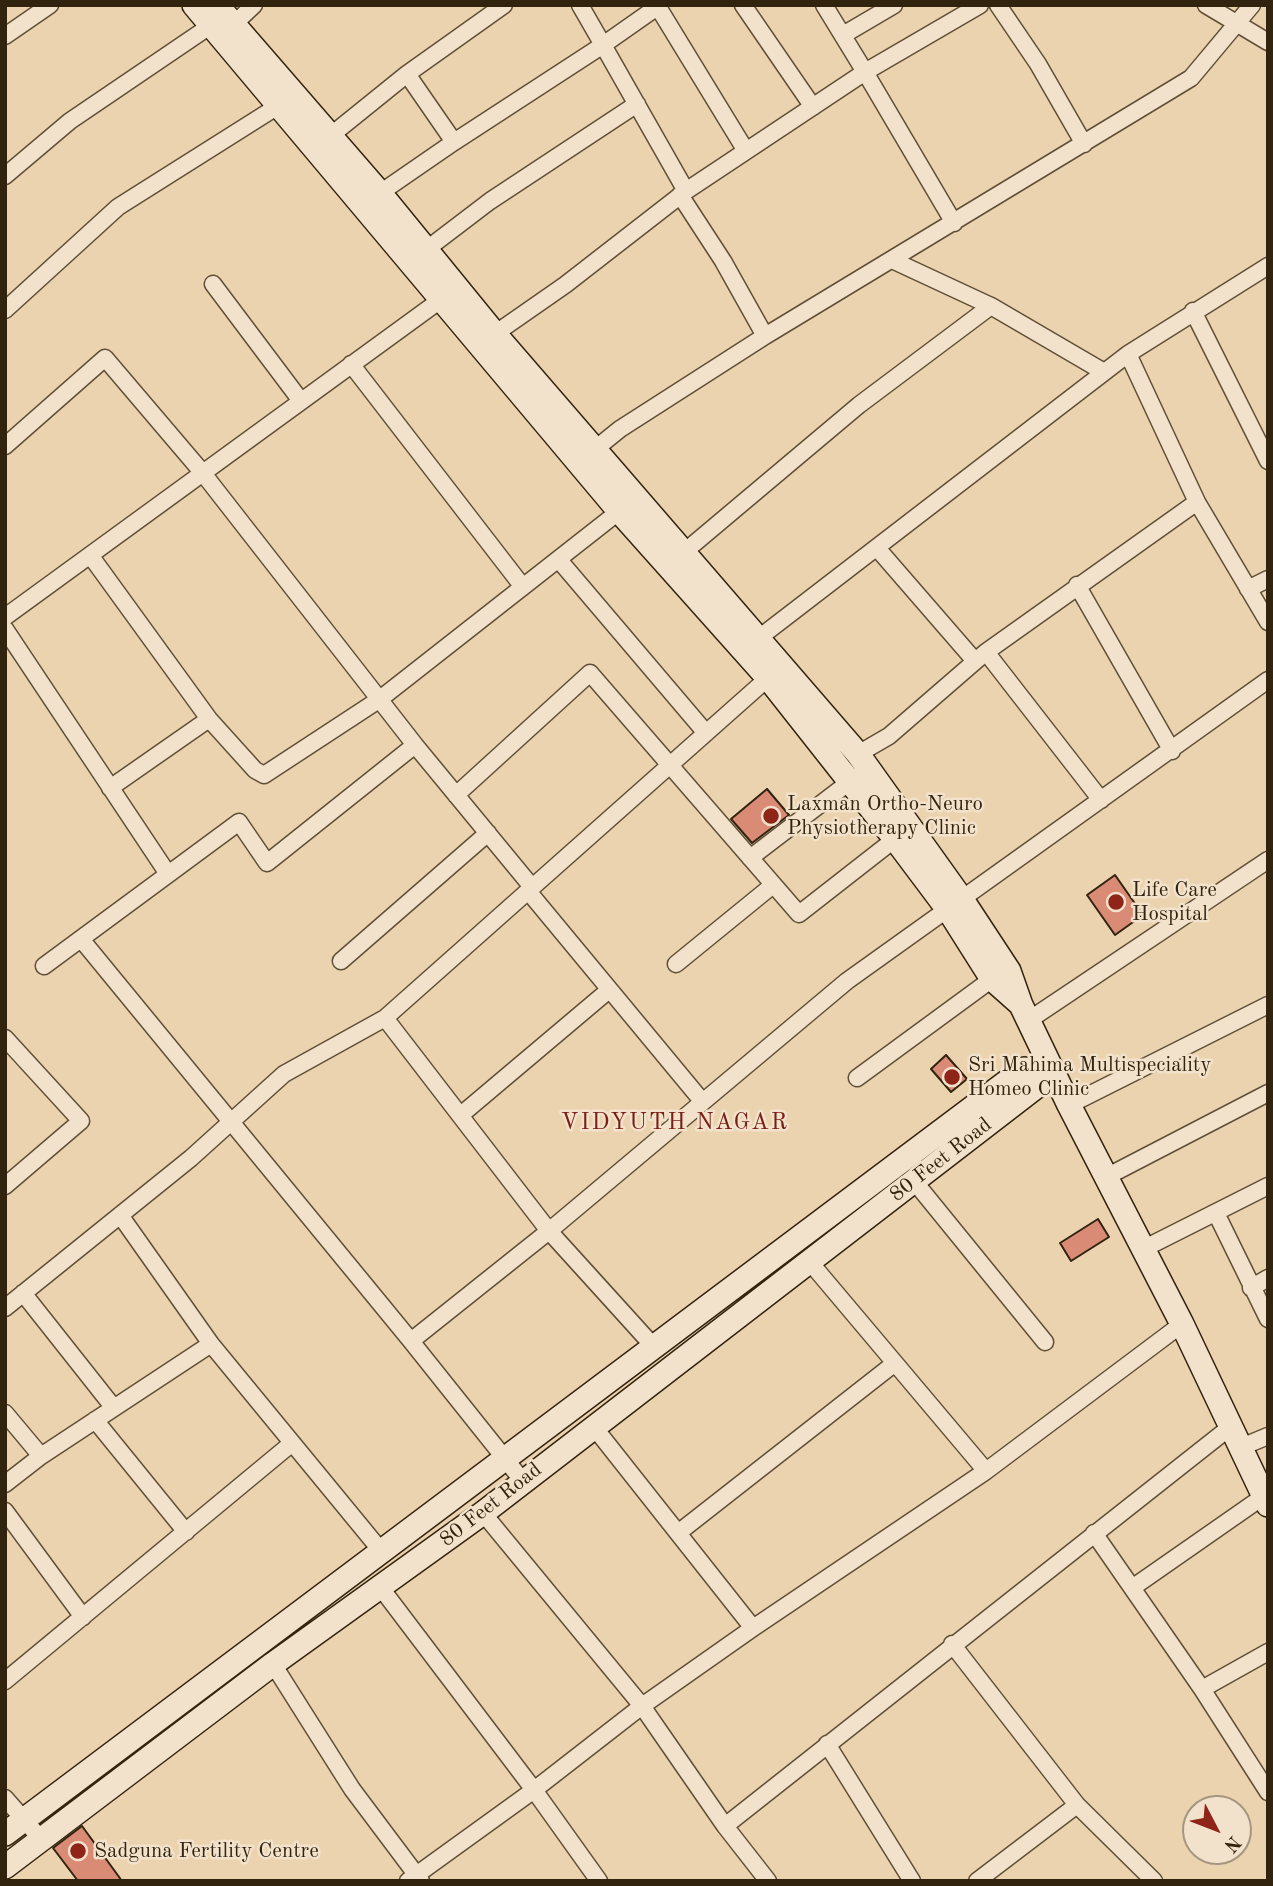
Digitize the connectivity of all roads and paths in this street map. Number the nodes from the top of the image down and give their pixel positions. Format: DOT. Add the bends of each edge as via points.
graph roads {
  1 [pos="50,5"];
  2 [pos="194,5"];
  3 [pos="254,5"];
  4 [pos="504,5"];
  5 [pos="580,5"];
  6 [pos="743,5"];
  7 [pos="824,5"];
  8 [pos="894,5"];
  9 [pos="981,5"];
  10 [pos="998,5"];
  11 [pos="1206,5"];
  12 [pos="1252,5"];
  13 [pos="659,6"];
  14 [pos="486,10"];
  15 [pos="220,19"];
  16 [pos="1236,24"];
  17 [pos="5,36"];
  18 [pos="843,36"];
  19 [pos="1268,42"];
  20 [pos="603,45"];
  21 [pos="865,72"];
  22 [pos="407,74"];
  23 [pos="637,104"];
  24 [pos="278,106"];
  25 [pos="813,107"];
  26 [pos="454,142"];
  27 [pos="322,143"];
  28 [pos="1084,144"];
  29 [pos="746,151"];
  30 [pos="5,176"];
  31 [pos="380,193"];
  32 [pos="683,193"];
  33 [pos="954,223"];
  34 [pos="427,249"];
  35 [pos="892,260"];
  36 [pos="1268,266"];
  37 [pos="213,284"];
  38 [pos="449,294"];
  39 [pos="991,306"];
  40 [pos="5,310"];
  41 [pos="1193,311"];
  42 [pos="765,336"];
  43 [pos="487,340"];
  44 [pos="1128,354"];
  45 [pos="351,364"];
  46 [pos="1104,372"];
  47 [pos="301,401"];
  48 [pos="7,440"];
  49 [pos="594,450"];
  50 [pos="1268,461"];
  51 [pos="202,472"];
  52 [pos="1197,502"];
  53 [pos="627,504"];
  54 [pos="877,548"];
  55 [pos="684,553"];
  56 [pos="90,555"];
  57 [pos="559,561"];
  58 [pos="1268,579"];
  59 [pos="1077,585"];
  60 [pos="523,587"];
  61 [pos="1248,589"];
  62 [pos="5,617"];
  63 [pos="1268,622"];
  64 [pos="5,629"];
  65 [pos="751,644"];
  66 [pos="980,657"];
  67 [pos="768,678"];
  68 [pos="1268,680"];
  69 [pos="380,699"];
  70 [pos="209,719"];
  71 [pos="705,733"];
  72 [pos="415,745"];
  73 [pos="1172,751"];
  74 [pos="670,764"];
  75 [pos="859,767"];
  76 [pos="110,788"];
  77 [pos="456,795"];
  78 [pos="1101,800"];
  79 [pos="488,833"];
  80 [pos="895,839"];
  81 [pos="750,858"];
  82 [pos="1264,869"];
  83 [pos="168,874"];
  84 [pos="773,885"];
  85 [pos="530,889"];
  86 [pos="956,906"];
  87 [pos="81,939"];
  88 [pos="341,961"];
  89 [pos="676,964"];
  90 [pos="44,966"];
  91 [pos="992,979"];
  92 [pos="609,990"];
  93 [pos="1268,1005"];
  94 [pos="1025,1012"];
  95 [pos="385,1017"];
  96 [pos="7,1042"];
  97 [pos="1046,1069"];
  98 [pos="857,1078"];
  99 [pos="1268,1093"];
  100 [pos="702,1101"];
  101 [pos="1069,1105"];
  102 [pos="462,1114"];
  103 [pos="232,1121"];
  104 [pos="1106,1177"];
  105 [pos="914,1181"];
  106 [pos="5,1186"];
  107 [pos="1268,1186"];
  108 [pos="1216,1213"];
  109 [pos="120,1215"];
  110 [pos="549,1231"];
  111 [pos="1143,1249"];
  112 [pos="809,1261"];
  113 [pos="1268,1278"];
  114 [pos="1251,1288"];
  115 [pos="23,1293"];
  116 [pos="5,1308"];
  117 [pos="1268,1319"];
  118 [pos="1182,1324"];
  119 [pos="411,1340"];
  120 [pos="1045,1342"];
  121 [pos="211,1344"];
  122 [pos="655,1348"];
  123 [pos="895,1363"];
  124 [pos="114,1408"];
  125 [pos="5,1413"];
  126 [pos="95,1420"];
  127 [pos="594,1427"];
  128 [pos="1268,1436"];
  129 [pos="1234,1438"];
  130 [pos="291,1444"];
  131 [pos="41,1456"];
  132 [pos="505,1459"];
  133 [pos="986,1471"];
  134 [pos="522,1480"];
  135 [pos="6,1481"];
  136 [pos="1266,1501"];
  137 [pos="5,1511"];
  138 [pos="483,1513"];
  139 [pos="186,1532"];
  140 [pos="678,1533"];
  141 [pos="1094,1533"];
  142 [pos="382,1552"];
  143 [pos="381,1588"];
  144 [pos="1132,1588"];
  145 [pos="83,1617"];
  146 [pos="753,1628"];
  147 [pos="952,1644"];
  148 [pos="1268,1652"];
  149 [pos="273,1664"];
  150 [pos="5,1681"];
  151 [pos="1202,1689"];
  152 [pos="642,1706"];
  153 [pos="827,1744"];
  154 [pos="534,1790"];
  155 [pos="1268,1792"];
  156 [pos="5,1798"];
  157 [pos="1077,1805"];
  158 [pos="24,1819"];
  159 [pos="725,1826"];
  160 [pos="5,1834"];
  161 [pos="41,1839"];
  162 [pos="5,1867"];
  163 [pos="415,1879"];
  164 [pos="598,1881"];
  165 [pos="768,1881"];
  166 [pos="912,1881"];
  167 [pos="977,1881"];
  168 [pos="1154,1881"];
  1 -- 17 [label="street"];
  2 -- 15 [label="street"];
  3 -- 15 [label="street"];
  4 -- 14 [label="street"];
  5 -- 20 [label="street"];
  6 -- 25 [label="street"];
  7 -- 18 [label="street"];
  8 -- 18 [label="street"];
  9 -- 21 [label="street"];
  10 -- 28 [label="street"];
  11 -- 16 [label="street"];
  12 -- 16 [label="street"];
  13 -- 20 [label="street"];
  13 -- 29 [label="street"];
  14 -- 22 [label="street"];
  15 -- 24 [label="street"];
  15 -- 27 [label="street"];
  15 -- 30 [label="street" via="70,121"];
  16 -- 19 [label="street"];
  16 -- 28 [label="street" via="1191,78"];
  18 -- 21 [label="street"];
  20 -- 23 [label="street"];
  20 -- 26 [label="street"];
  21 -- 25 [label="street"];
  21 -- 33 [label="street"];
  22 -- 26 [label="street"];
  22 -- 27 [label="street"];
  23 -- 32 [label="street"];
  23 -- 34 [label="street" via="490,201"];
  24 -- 27 [label="street"];
  24 -- 40 [label="street" via="118,207"];
  25 -- 29 [label="street"];
  26 -- 31 [label="street"];
  27 -- 31 [label="street"];
  27 -- 38 [label="street"];
  28 -- 33 [label="street"];
  29 -- 32 [label="street"];
  31 -- 34 [label="street"];
  32 -- 42 [label="street"];
  32 -- 43 [label="street"];
  33 -- 35 [label="street"];
  34 -- 38 [label="street"];
  35 -- 39 [label="street"];
  35 -- 42 [label="street"];
  36 -- 41 [label="street"];
  37 -- 47 [label="street"];
  38 -- 43 [label="street"];
  38 -- 45 [label="street"];
  39 -- 46 [label="street"];
  39 -- 55 [label="street" via="859,405"];
  41 -- 44 [label="street"];
  41 -- 50 [label="street"];
  42 -- 49 [label="street"];
  43 -- 49 [label="street"];
  43 -- 53 [label="street"];
  44 -- 46 [label="street"];
  44 -- 52 [label="street"];
  45 -- 47 [label="street"];
  45 -- 60 [label="street"];
  46 -- 54 [label="street"];
  47 -- 51 [label="street"];
  48 -- 51 [label="street" via="105,358"];
  49 -- 53 [label="street"];
  51 -- 56 [label="street"];
  51 -- 69 [label="street"];
  52 -- 59 [label="street"];
  52 -- 61 [label="street"];
  53 -- 55 [label="street"];
  53 -- 57 [label="street"];
  53 -- 65 [label="street"];
  54 -- 65 [label="street"];
  54 -- 66 [label="street"];
  55 -- 65 [label="street"];
  56 -- 62 [label="street"];
  56 -- 70 [label="street"];
  57 -- 60 [label="street"];
  57 -- 71 [label="street"];
  58 -- 61 [label="street"];
  59 -- 66 [label="street"];
  59 -- 73 [label="street"];
  60 -- 69 [label="street"];
  61 -- 63 [label="street"];
  64 -- 76 [label="street"];
  65 -- 67 [label="street"];
  65 -- 75 [label="street"];
  66 -- 75 [label="street"];
  66 -- 78 [label="street"];
  67 -- 71 [label="street"];
  67 -- 75 [label="street"];
  68 -- 73 [label="street"];
  69 -- 70 [label="street" via="264,775"];
  69 -- 72 [label="street"];
  70 -- 76 [label="street"];
  71 -- 74 [label="street"];
  72 -- 77 [label="street"];
  72 -- 83 [label="street" via="267,863 239,822"];
  73 -- 78 [label="street"];
  74 -- 77 [label="street" via="590,673"];
  74 -- 81 [label="street"];
  74 -- 85 [label="street"];
  75 -- 80 [label="street"];
  75 -- 81 [label="street"];
  75 -- 86 [label="street"];
  76 -- 83 [label="street"];
  77 -- 79 [label="street"];
  78 -- 86 [label="street"];
  79 -- 85 [label="street"];
  79 -- 88 [label="street"];
  80 -- 84 [label="street" via="801,914"];
  80 -- 86 [label="street"];
  81 -- 84 [label="street"];
  82 -- 94 [label="street"];
  83 -- 87 [label="street"];
  84 -- 89 [label="street"];
  85 -- 92 [label="street"];
  85 -- 95 [label="street"];
  86 -- 91 [label="street"];
  86 -- 94 [label="street" via="1009,971"];
  86 -- 100 [label="street" via="847,981"];
  87 -- 90 [label="street"];
  87 -- 103 [label="street"];
  91 -- 94 [label="street"];
  91 -- 98 [label="street"];
  92 -- 100 [label="street"];
  92 -- 102 [label="street"];
  93 -- 101 [label="street"];
  94 -- 97 [label="street"];
  95 -- 102 [label="street"];
  95 -- 103 [label="street" via="284,1074"];
  96 -- 106 [label="street" via="80,1121"];
  97 -- 101 [label="street"];
  97 -- 105 [label="street, 80 Feet Road" via="1036,1087"];
  97 -- 122 [label="street, 80 Feet Road" via="1024,1069"];
  99 -- 104 [label="street"];
  100 -- 110 [label="street"];
  101 -- 104 [label="street"];
  102 -- 110 [label="street"];
  103 -- 109 [label="street"];
  103 -- 119 [label="street"];
  104 -- 111 [label="street"];
  105 -- 112 [label="street, 80 Feet Road"];
  105 -- 120 [label="street"];
  107 -- 108 [label="street"];
  108 -- 111 [label="street"];
  108 -- 114 [label="street"];
  109 -- 115 [label="street"];
  109 -- 121 [label="street"];
  110 -- 119 [label="street"];
  110 -- 122 [label="street"];
  111 -- 118 [label="street"];
  112 -- 123 [label="street"];
  112 -- 127 [label="street, 80 Feet Road"];
  113 -- 114 [label="street"];
  114 -- 117 [label="street"];
  115 -- 116 [label="street"];
  115 -- 124 [label="street"];
  118 -- 129 [label="street"];
  118 -- 133 [label="street"];
  119 -- 132 [label="street"];
  121 -- 124 [label="street"];
  121 -- 130 [label="street"];
  122 -- 132 [label="street, 80 Feet Road"];
  123 -- 133 [label="street"];
  123 -- 140 [label="street"];
  124 -- 126 [label="street"];
  125 -- 131 [label="street"];
  126 -- 131 [label="street"];
  126 -- 139 [label="street"];
  127 -- 134 [label="street, 80 Feet Road"];
  127 -- 140 [label="street"];
  128 -- 129 [label="street"];
  129 -- 136 [label="street"];
  129 -- 141 [label="street"];
  130 -- 139 [label="street"];
  130 -- 142 [label="street"];
  131 -- 135 [label="street"];
  132 -- 134 [label="street"];
  132 -- 142 [label="street, 80 Feet Road"];
  133 -- 146 [label="street"];
  134 -- 138 [label="street, 80 Feet Road"];
  136 -- 144 [label="street"];
  137 -- 145 [label="street"];
  138 -- 143 [label="street, 80 Feet Road"];
  138 -- 152 [label="street"];
  139 -- 145 [label="street"];
  140 -- 146 [label="street"];
  141 -- 144 [label="street"];
  141 -- 147 [label="street"];
  142 -- 158 [label="street, 80 Feet Road"];
  143 -- 149 [label="street, 80 Feet Road"];
  143 -- 154 [label="street"];
  144 -- 151 [label="street"];
  145 -- 150 [label="street"];
  146 -- 152 [label="street"];
  147 -- 153 [label="street"];
  147 -- 157 [label="street"];
  148 -- 151 [label="street"];
  149 -- 161 [label="street, 80 Feet Road"];
  149 -- 163 [label="street"];
  151 -- 155 [label="street"];
  152 -- 154 [label="street"];
  152 -- 159 [label="street"];
  153 -- 159 [label="street"];
  153 -- 166 [label="street"];
  154 -- 163 [label="street"];
  154 -- 164 [label="street"];
  156 -- 158 [label="street"];
  157 -- 167 [label="street"];
  157 -- 168 [label="street"];
  158 -- 160 [label="street, 80 Feet Road"];
  158 -- 161 [label="street"];
  159 -- 165 [label="street"];
  161 -- 162 [label="street, 80 Feet Road"];
}
